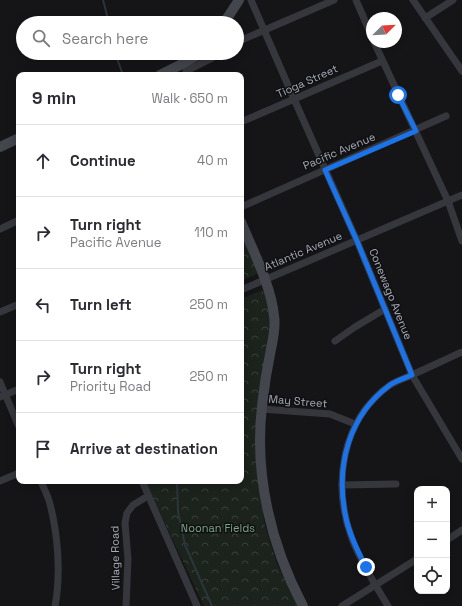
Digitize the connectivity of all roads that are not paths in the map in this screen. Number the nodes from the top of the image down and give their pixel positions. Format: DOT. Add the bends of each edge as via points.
graph roads {
  1 [pos="239,0"];
  2 [pos="251,0"];
  3 [pos="334,0"];
  4 [pos="356,0"];
  5 [pos="413,0"];
  6 [pos="453,0"];
  7 [pos="229,16"];
  8 [pos="425,18"];
  9 [pos="366,23"];
  10 [pos="264,30"];
  11 [pos="244,39"];
  12 [pos="377,48"];
  13 [pos="192,60"];
  14 [pos="205,60"];
  15 [pos="382,61"];
  16 [pos="179,71"];
  17 [pos="462,72"];
  18 [pos="294,99"];
  19 [pos="446,116"];
  20 [pos="244,121"];
  21 [pos="416,131"];
  22 [pos="16,139"];
  23 [pos="0,147"];
  24 [pos="325,170"];
  25 [pos="462,195"];
  26 [pos="448,201"];
  27 [pos="244,206"];
  28 [pos="16,221"];
  29 [pos="0,229"];
  30 [pos="244,230"];
  31 [pos="357,241"];
  32 [pos="462,241"];
  33 [pos="264,280"];
  34 [pos="244,289"];
  35 [pos="16,305"];
  36 [pos="385,309"];
  37 [pos="0,312"];
  38 [pos="335,341"];
  39 [pos="462,352"];
  40 [pos="412,375"];
  41 [pos="0,382"];
  42 [pos="16,390"];
  43 [pos="3,396"];
  44 [pos="261,409"];
  45 [pos="16,421"];
  46 [pos="355,424"];
  47 [pos="462,459"];
  48 [pos="16,474"];
  49 [pos="0,481"];
  50 [pos="42,484"];
  51 [pos="143,484"];
  52 [pos="396,484"];
  53 [pos="342,485"];
  54 [pos="148,496"];
  55 [pos="462,530"];
  56 [pos="450,538"];
  57 [pos="414,561"];
  58 [pos="375,586"];
  59 [pos="55,606"];
  60 [pos="126,606"];
  61 [pos="197,606"];
  62 [pos="303,606"];
  63 [pos="342,606"];
  64 [pos="388,606"];
  1 -- 7 [label="street"];
  2 -- 10 [label="street, Conewago Avenue"];
  3 -- 10 [label="street"];
  4 -- 9 [label="street"];
  5 -- 8 [label="street"];
  6 -- 8 [label="street"];
  8 -- 17 [label="street"];
  10 -- 11 [label="street"];
  10 -- 18 [label="street, Conewago Avenue"];
  12 -- 15 [label="street"];
  13 -- 16 [label="street"];
  14 -- 16 [label="street"];
  15 -- 18 [label="street, Tioga Street"];
  15 -- 21 [label="street"];
  18 -- 20 [label="street, Tioga Street"];
  18 -- 24 [label="street, Conewago Avenue"];
  19 -- 21 [label="street, Pacific Avenue"];
  21 -- 24 [label="street, Pacific Avenue"];
  21 -- 26 [label="street"];
  22 -- 23 [label="street"];
  24 -- 27 [label="street, Pacific Avenue"];
  24 -- 31 [label="street, Conewago Avenue"];
  25 -- 26 [label="street, Atlantic Avenue"];
  26 -- 31 [label="street, Atlantic Avenue"];
  26 -- 32 [label="street"];
  28 -- 29 [label="street"];
  30 -- 33 [label="street"];
  31 -- 33 [label="street, Atlantic Avenue"];
  31 -- 36 [label="street, Conewago Avenue"];
  33 -- 34 [label="street, Atlantic Avenue"];
  33 -- 44 [label="street" via="275,318"];
  35 -- 37 [label="street"];
  36 -- 38 [label="street"];
  36 -- 40 [label="street, Conewago Avenue"];
  39 -- 40 [label="street"];
  40 -- 46 [label="street" via="391,384 374,399"];
  40 -- 47 [label="street, Conewago Avenue"];
  41 -- 43 [label="street"];
  42 -- 43 [label="street"];
  43 -- 45 [label="street"];
  44 -- 46 [label="street, May Street" via="330,414"];
  44 -- 62 [label="street" via="260,450 267,509 283,562"];
  46 -- 53 [label="street" via="343,461"];
  48 -- 49 [label="street"];
  50 -- 59 [label="street" via="50,504 56,545 58,566"];
  51 -- 54 [label="street"];
  52 -- 53 [label="street"];
  53 -- 58 [label="street" via="345,514 352,539"];
  54 -- 60 [label="street, Village Road" via="133,505 127,513 125,523 128,559"];
  54 -- 61 [label="street"];
  55 -- 56 [label="street"];
  57 -- 58 [label="street"];
  58 -- 63 [label="street"];
  58 -- 64 [label="street"];
}
